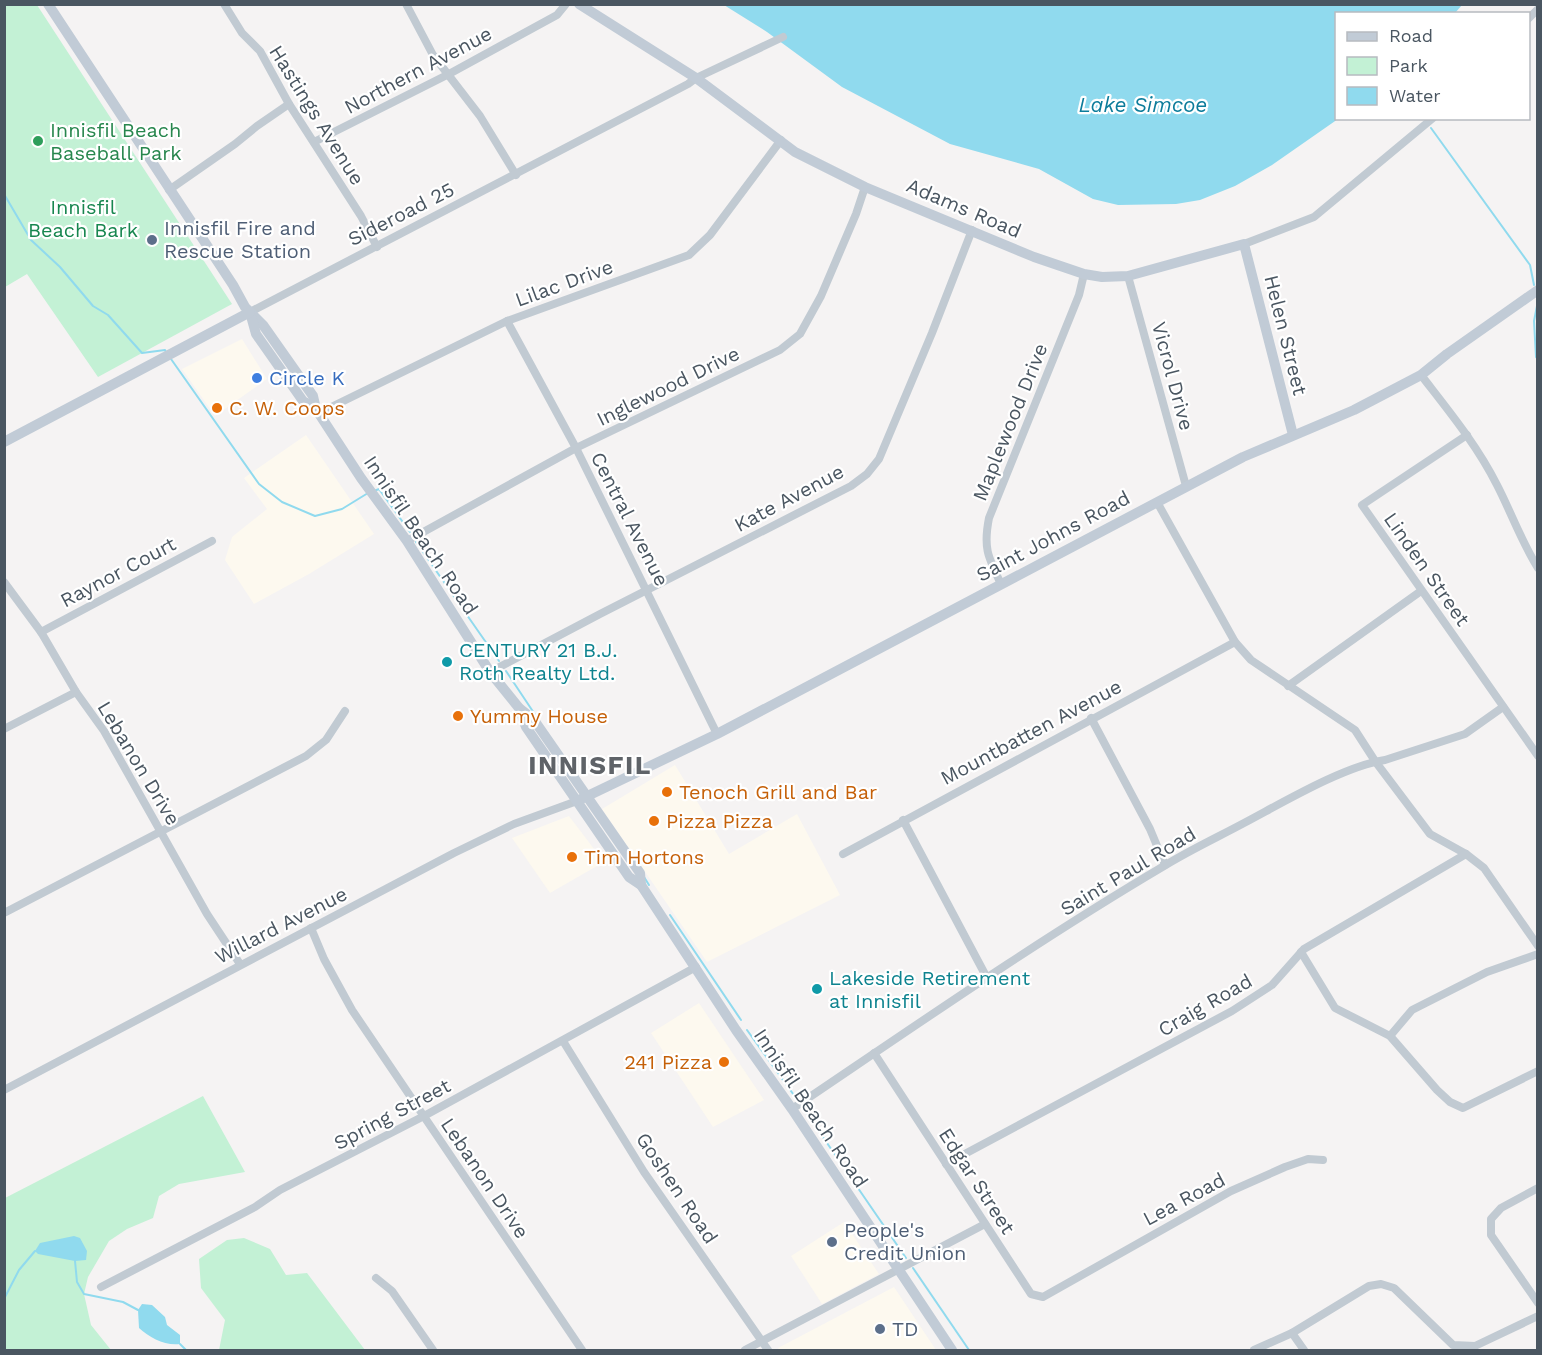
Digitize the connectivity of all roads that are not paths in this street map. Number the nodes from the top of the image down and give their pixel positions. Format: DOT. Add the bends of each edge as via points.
graph roads {
  1 [pos="48,4"];
  2 [pos="224,4"];
  3 [pos="406,4"];
  4 [pos="566,4"];
  5 [pos="579,4"];
  6 [pos="783,37"];
  7 [pos="449,74"];
  8 [pos="696,78"];
  9 [pos="289,104"];
  10 [pos="1431,120"];
  11 [pos="782,140"];
  12 [pos="314,142"];
  13 [pos="516,175"];
  14 [pos="865,187"];
  15 [pos="169,190"];
  16 [pos="972,230"];
  17 [pos="1244,244"];
  18 [pos="377,247"];
  19 [pos="1084,274"];
  20 [pos="1128,276"];
  21 [pos="1538,290"];
  22 [pos="250,312"];
  23 [pos="507,321"];
  24 [pos="1421,375"];
  25 [pos="318,411"];
  26 [pos="1293,435"];
  27 [pos="1467,435"];
  28 [pos="4,442"];
  29 [pos="576,448"];
  30 [pos="1186,486"];
  31 [pos="1157,502"];
  32 [pos="212,541"];
  33 [pos="406,541"];
  34 [pos="1538,568"];
  35 [pos="4,582"];
  36 [pos="1001,584"];
  37 [pos="648,590"];
  38 [pos="1421,591"];
  39 [pos="41,632"];
  40 [pos="1235,642"];
  41 [pos="490,672"];
  42 [pos="1288,686"];
  43 [pos="76,692"];
  44 [pos="1503,706"];
  45 [pos="345,711"];
  46 [pos="1091,718"];
  47 [pos="4,729"];
  48 [pos="717,734"];
  49 [pos="1538,756"];
  50 [pos="1375,761"];
  51 [pos="582,798"];
  52 [pos="903,820"];
  53 [pos="160,832"];
  54 [pos="843,854"];
  55 [pos="1466,854"];
  56 [pos="1165,865"];
  57 [pos="4,913"];
  58 [pos="311,928"];
  59 [pos="1538,946"];
  60 [pos="1301,952"];
  61 [pos="1538,954"];
  62 [pos="240,964"];
  63 [pos="696,967"];
  64 [pos="987,978"];
  65 [pos="1390,1036"];
  66 [pos="564,1041"];
  67 [pos="874,1053"];
  68 [pos="1538,1071"];
  69 [pos="4,1090"];
  70 [pos="792,1108"];
  71 [pos="424,1116"];
  72 [pos="1323,1160"];
  73 [pos="946,1164"];
  74 [pos="1538,1188"];
  75 [pos="985,1224"];
  76 [pos="898,1269"];
  77 [pos="376,1278"];
  78 [pos="1066,1282"];
  79 [pos="101,1287"];
  80 [pos="1538,1303"];
  81 [pos="1538,1316"];
  82 [pos="1292,1333"];
  83 [pos="762,1341"];
  84 [pos="433,1350"];
  85 [pos="582,1350"];
  86 [pos="745,1350"];
  87 [pos="768,1350"];
  88 [pos="952,1350"];
  89 [pos="1254,1350"];
  90 [pos="1304,1350"];
  1 -- 15 [label="street, Innisfil Beach Road"];
  2 -- 9 [label="street, Hastings Avenue" via="242,33 260,51"];
  3 -- 7 [label="street" via="433,55"];
  4 -- 7 [label="street, Northern Avenue" via="557,15"];
  5 -- 8 [label="street, Adams Road"];
  6 -- 8 [label="street, Sideroad 25"];
  7 -- 12 [label="street, Northern Avenue"];
  7 -- 13 [label="street"];
  8 -- 11 [label="street, Adams Road"];
  8 -- 13 [label="street, Sideroad 25"];
  9 -- 12 [label="street, Hastings Avenue"];
  9 -- 15 [label="street"];
  10 -- 17 [label="street" via="1314,217"];
  11 -- 14 [label="street, Adams Road" via="795,152"];
  11 -- 23 [label="street, Lilac Drive" via="710,235 690,255"];
  12 -- 18 [label="street, Hastings Avenue"];
  13 -- 18 [label="street, Sideroad 25"];
  14 -- 16 [label="street, Adams Road"];
  14 -- 29 [label="street, Inglewood Drive" via="821,296 800,334 780,350"];
  15 -- 22 [label="street, Innisfil Beach Road"];
  16 -- 19 [label="street, Adams Road" via="1034,258"];
  16 -- 37 [label="street, Kate Avenue" via="879,459 867,474 851,486"];
  17 -- 20 [label="street, Adams Road"];
  17 -- 26 [label="street, Helen Street"];
  18 -- 22 [label="street, Sideroad 25"];
  19 -- 20 [label="street, Adams Road"];
  19 -- 36 [label="street, Maplewood Drive" via="989,518 985,540 989,560"];
  20 -- 30 [label="street, Vicrol Drive"];
  21 -- 24 [label="street, Saint Johns Road"];
  22 -- 25 [label="street, Innisfil Beach Road" via="260,340 303,401"];
  22 -- 28 [label="street, Sideroad 25"];
  23 -- 25 [label="street, Lilac Drive"];
  23 -- 29 [label="street, Central Avenue"];
  24 -- 26 [label="street, Saint Johns Road" via="1354,410"];
  24 -- 27 [label="street"];
  25 -- 33 [label="street, Innisfil Beach Road"];
  26 -- 30 [label="street, Saint Johns Road"];
  27 -- 34 [label="street" via="1497,484"];
  27 -- 38 [label="street, Linden Street" via="1362,505"];
  29 -- 33 [label="street, Inglewood Drive"];
  29 -- 37 [label="street, Central Avenue"];
  30 -- 31 [label="street, Saint Johns Road"];
  31 -- 36 [label="street, Saint Johns Road"];
  31 -- 40 [label="street"];
  32 -- 39 [label="street, Raynor Court"];
  33 -- 41 [label="street, Innisfil Beach Road"];
  35 -- 39 [label="street, Lebanon Drive"];
  36 -- 48 [label="street, Saint Johns Road"];
  37 -- 41 [label="street, Kate Avenue"];
  37 -- 48 [label="street, Central Avenue"];
  38 -- 42 [label="street"];
  38 -- 44 [label="street, Linden Street"];
  39 -- 43 [label="street, Lebanon Drive"];
  40 -- 42 [label="street" via="1251,660"];
  40 -- 46 [label="street, Mountbatten Avenue"];
  41 -- 51 [label="street, Innisfil Beach Road" via="534,720"];
  42 -- 50 [label="street" via="1355,730"];
  43 -- 47 [label="street"];
  43 -- 53 [label="street, Lebanon Drive" via="104,731"];
  44 -- 49 [label="street, Linden Street"];
  44 -- 50 [label="street, Saint Paul Road" via="1465,734"];
  45 -- 53 [label="street" via="326,740 306,756"];
  46 -- 52 [label="street, Mountbatten Avenue"];
  46 -- 56 [label="street"];
  48 -- 51 [label="street, Saint Johns Road"];
  50 -- 55 [label="street" via="1430,834"];
  50 -- 56 [label="street, Saint Paul Road" via="1287,800"];
  51 -- 58 [label="street, Willard Avenue" via="514,824"];
  51 -- 63 [label="street, Innisfil Beach Road" via="640,873 641,885"];
  52 -- 54 [label="street, Mountbatten Avenue"];
  52 -- 64 [label="street"];
  53 -- 57 [label="street"];
  53 -- 62 [label="street, Lebanon Drive"];
  55 -- 59 [label="street" via="1484,868"];
  55 -- 60 [label="street, Craig Road"];
  56 -- 64 [label="street, Saint Paul Road"];
  58 -- 62 [label="street, Willard Avenue"];
  58 -- 71 [label="street, Lebanon Drive" via="352,1010"];
  60 -- 65 [label="street" via="1335,1008"];
  60 -- 73 [label="street, Craig Road" via="1272,985 1232,1011"];
  61 -- 65 [label="street" via="1487,972 1413,1010"];
  62 -- 69 [label="street, Willard Avenue"];
  63 -- 66 [label="street, Spring Street"];
  63 -- 70 [label="street, Innisfil Beach Road"];
  64 -- 67 [label="street, Saint Paul Road"];
  65 -- 68 [label="street" via="1437,1090 1463,1108"];
  66 -- 71 [label="street, Spring Street"];
  66 -- 83 [label="street, Goshen Road" via="644,1172"];
  67 -- 70 [label="street, Saint Paul Road"];
  67 -- 73 [label="street, Edgar Street"];
  70 -- 76 [label="street, Innisfil Beach Road"];
  71 -- 79 [label="street, Spring Street"];
  71 -- 85 [label="street, Lebanon Drive"];
  72 -- 78 [label="street, Lea Road" via="1308,1159 1231,1191"];
  73 -- 75 [label="street, Edgar Street"];
  74 -- 80 [label="street" via="1501,1208 1491,1219 1491,1235"];
  75 -- 76 [label="street"];
  75 -- 78 [label="street, Edgar Street" via="1031,1294 1043,1297"];
  76 -- 83 [label="street"];
  76 -- 88 [label="street, Innisfil Beach Road"];
  77 -- 84 [label="street" via="392,1291"];
  81 -- 82 [label="street" via="1475,1346 1453,1345 1394,1288 1381,1284 1369,1286"];
  82 -- 89 [label="street"];
  82 -- 90 [label="street"];
  83 -- 86 [label="street"];
  83 -- 87 [label="street, Goshen Road"];
}
